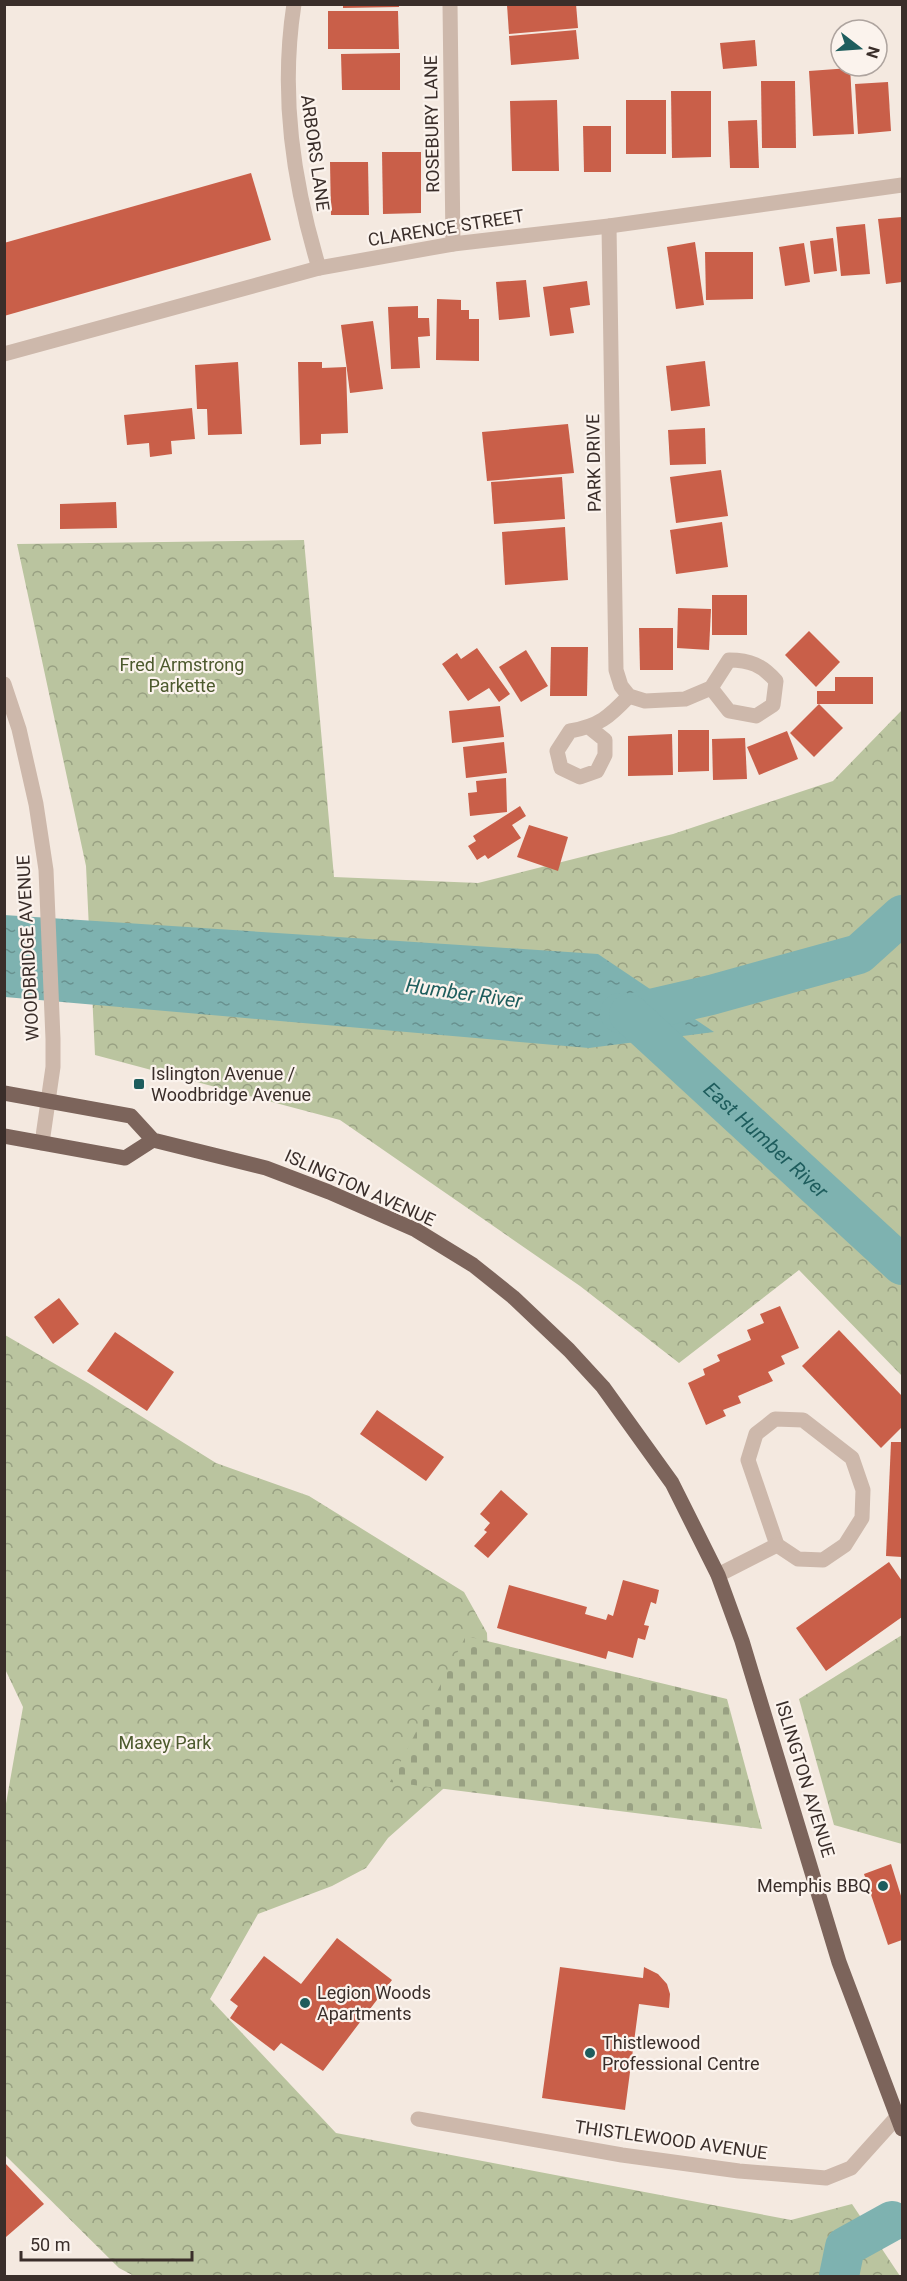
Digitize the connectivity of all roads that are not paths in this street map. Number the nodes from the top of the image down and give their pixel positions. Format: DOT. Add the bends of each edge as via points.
graph roads {
  1 [pos="294,4"];
  2 [pos="450,4"];
  3 [pos="903,184"];
  4 [pos="609,226"];
  5 [pos="453,244"];
  6 [pos="319,268"];
  7 [pos="4,354"];
  8 [pos="4,684"];
  9 [pos="711,688"];
  10 [pos="629,696"];
  11 [pos="590,728"];
  12 [pos="4,1093"];
  13 [pos="48,1100"];
  14 [pos="4,1136"];
  15 [pos="153,1140"];
  16 [pos="42,1143"];
  17 [pos="777,1545"];
  18 [pos="718,1575"];
  19 [pos="418,2119"];
  20 [pos="899,2123"];
  1 -- 6 [label="street, ARBORS LANE" via="288,43 290,144 303,216"];
  2 -- 5 [label="street, ROSEBURY LANE"];
  3 -- 4 [label="street, CLARENCE STREET"];
  4 -- 5 [label="street, CLARENCE STREET"];
  4 -- 10 [label="street, PARK DRIVE" via="616,670"];
  5 -- 6 [label="street, CLARENCE STREET"];
  6 -- 7 [label="street, CLARENCE STREET"];
  8 -- 13 [label="street, WOODBRIDGE AVENUE" via="36,804 46,870 54,1039"];
  9 -- 10 [label="street" via="685,699 645,701"];
  10 -- 11 [label="street" via="609,717"];
  12 -- 13 [label="main road"];
  13 -- 15 [label="main road" via="130,1116"];
  13 -- 16 [label="street, WOODBRIDGE AVENUE"];
  14 -- 16 [label="main road"];
  15 -- 16 [label="main road" via="125,1158"];
  15 -- 18 [label="main road, ISLINGTON AVENUE" via="266,1168 329,1192 416,1230 473,1265 561,1342 603,1387 672,1483"];
  17 -- 17 [label="street" via="798,1559 823,1560 845,1545 861,1518 863,1490 852,1458 803,1420 776,1419 756,1434 748,1460"];
  17 -- 18 [label="street"];
  18 -- 20 [label="main road, ISLINGTON AVENUE" via="742,1641 839,1962"];
  19 -- 20 [label="street, THISTLEWOOD AVENUE" via="622,2155 826,2178 851,2168"];
}
